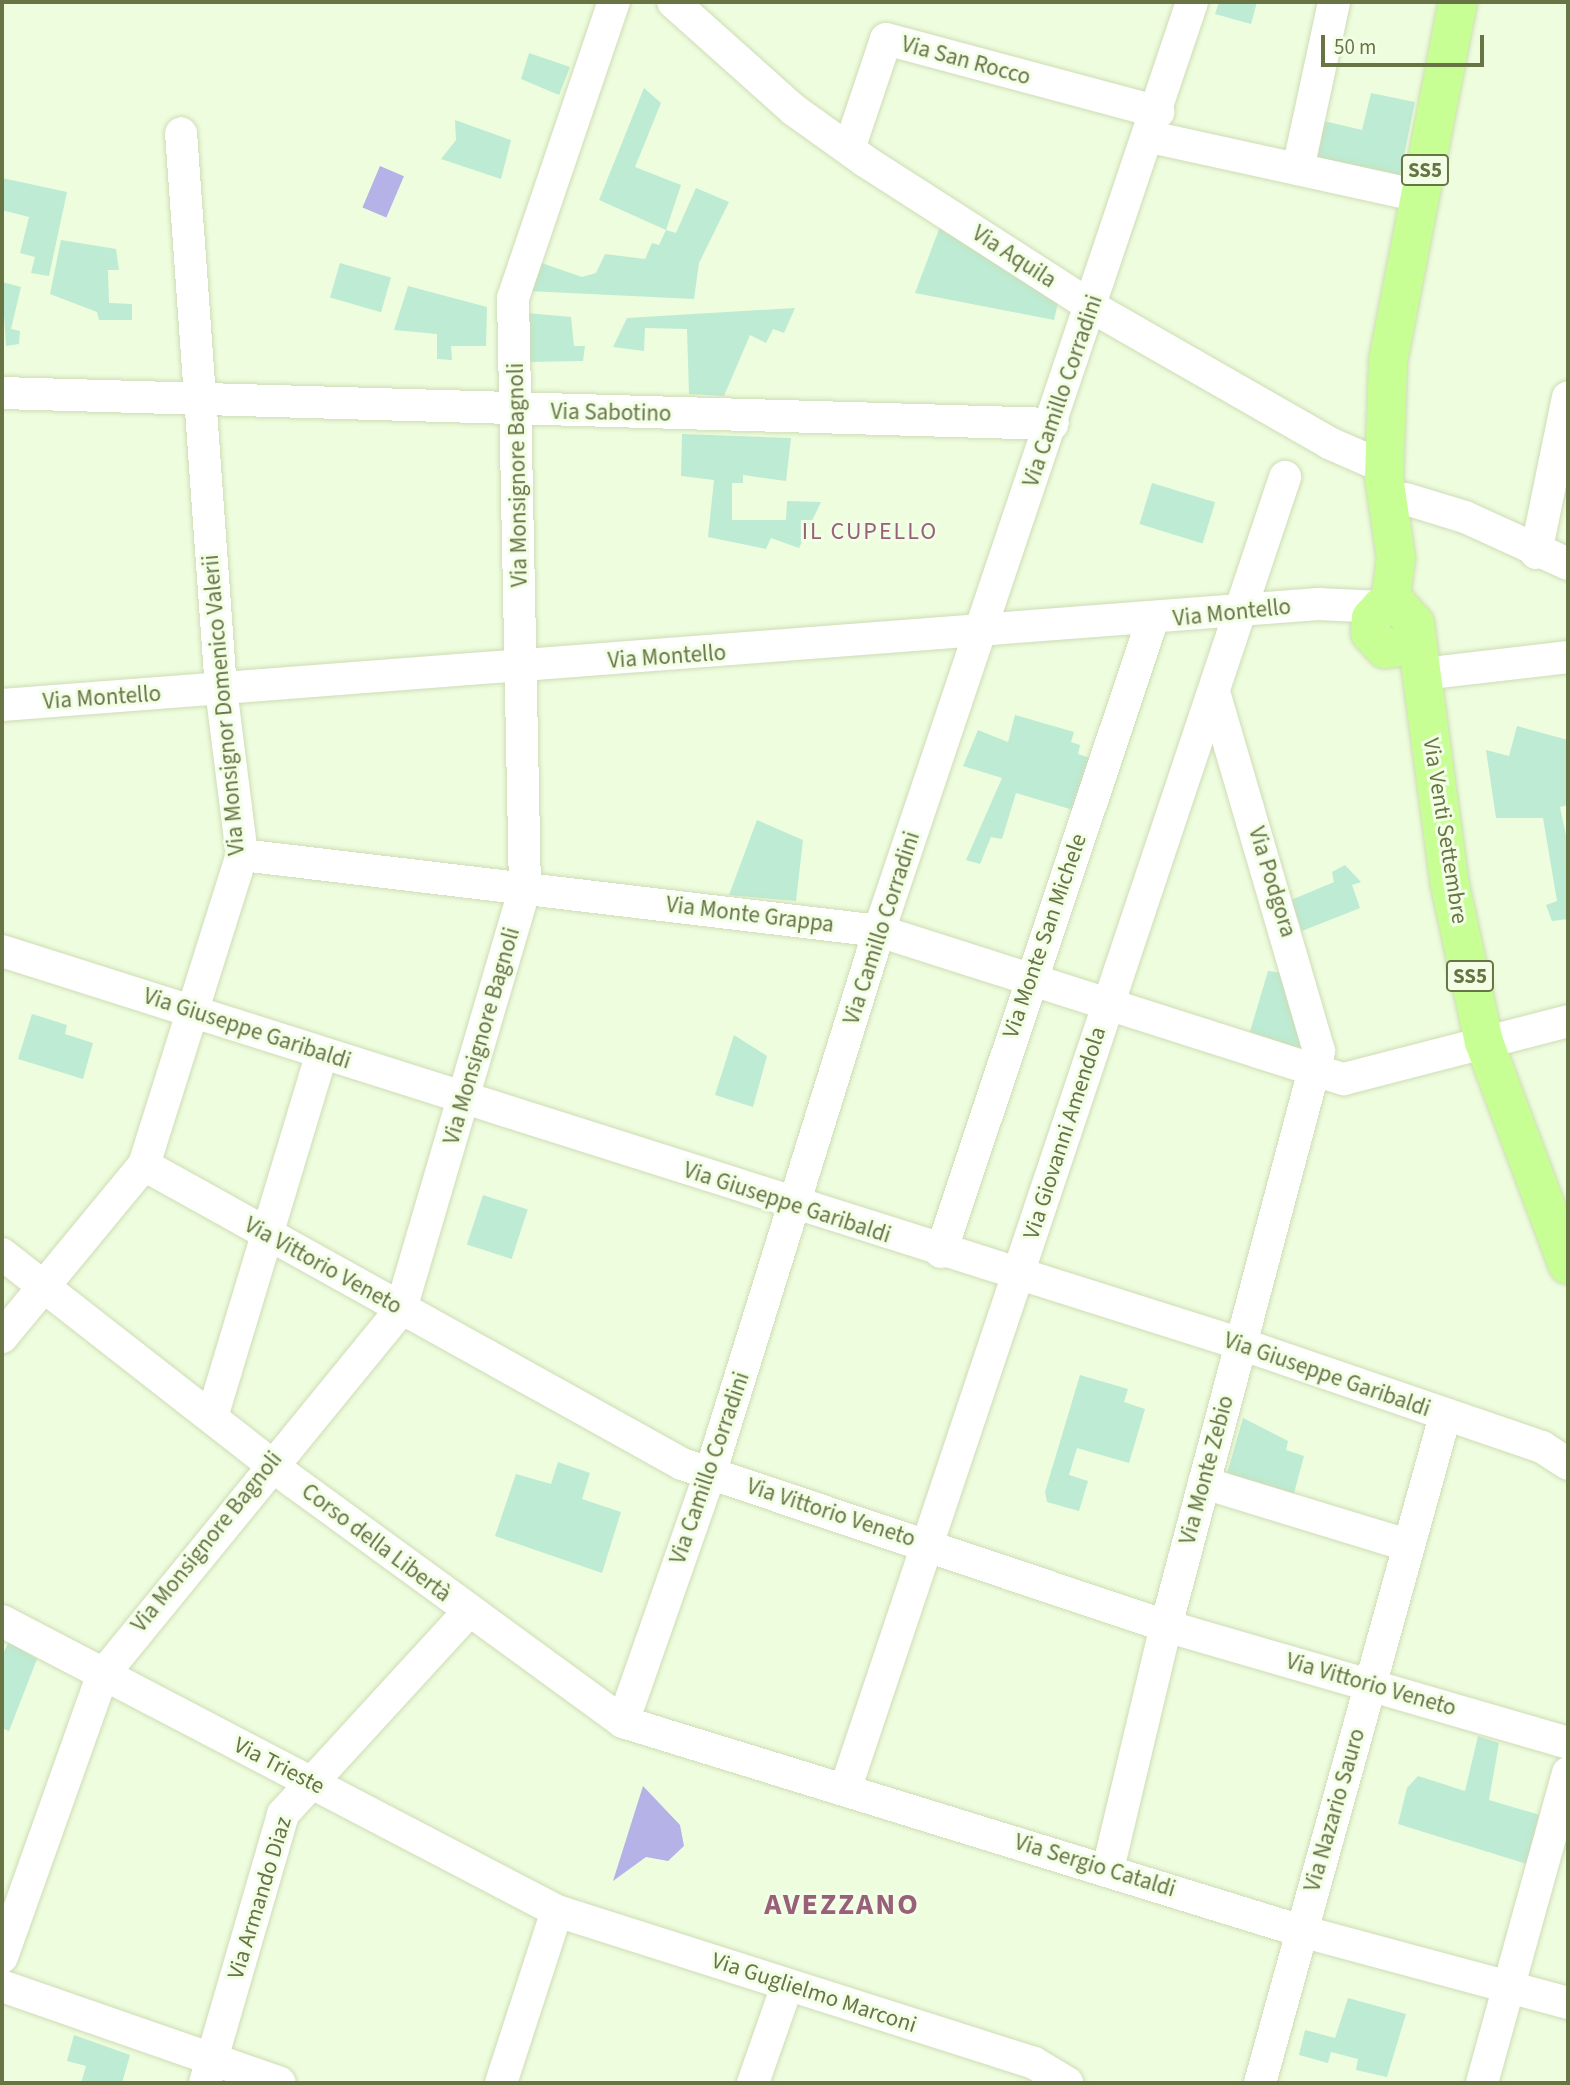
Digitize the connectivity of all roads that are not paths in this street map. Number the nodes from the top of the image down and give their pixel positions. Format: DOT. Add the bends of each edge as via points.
graph roads {
  1 [pos="614,2"];
  2 [pos="673,2"];
  3 [pos="1192,2"];
  4 [pos="1334,2"];
  5 [pos="1458,2"];
  6 [pos="1154,125"];
  7 [pos="181,133"];
  8 [pos="849,149"];
  9 [pos="1298,169"];
  10 [pos="1420,196"];
  11 [pos="1092,307"];
  12 [pos="2,393"];
  13 [pos="1568,397"];
  14 [pos="197,398"];
  15 [pos="517,411"];
  16 [pos="1387,422"];
  17 [pos="1053,424"];
  18 [pos="1384,467"];
  19 [pos="1284,477"];
  20 [pos="1406,499"];
  21 [pos="1536,553"];
  22 [pos="1568,564"];
  23 [pos="1236,613"];
  24 [pos="1152,621"];
  25 [pos="979,631"];
  26 [pos="1398,632"];
  27 [pos="1568,657"];
  28 [pos="522,668"];
  29 [pos="221,688"];
  30 [pos="1214,692"];
  31 [pos="2,705"];
  32 [pos="242,855"];
  33 [pos="526,889"];
  34 [pos="879,930"];
  35 [pos="2,951"];
  36 [pos="1029,983"];
  37 [pos="1107,1006"];
  38 [pos="193,1012"];
  39 [pos="1568,1021"];
  40 [pos="1484,1042"];
  41 [pos="322,1053"];
  42 [pos="1313,1073"];
  43 [pos="464,1100"];
  44 [pos="144,1165"];
  45 [pos="795,1207"];
  46 [pos="268,1235"];
  47 [pos="1564,1245"];
  48 [pos="941,1252"];
  49 [pos="2,1254"];
  50 [pos="1018,1276"];
  51 [pos="42,1286"];
  52 [pos="401,1309"];
  53 [pos="2,1337"];
  54 [pos="1241,1344"];
  55 [pos="1445,1416"];
  56 [pos="212,1417"];
  57 [pos="271,1464"];
  58 [pos="1568,1464"];
  59 [pos="710,1474"];
  60 [pos="1204,1483"];
  61 [pos="931,1545"];
  62 [pos="1407,1545"];
  63 [pos="468,1612"];
  64 [pos="2,1621"];
  65 [pos="1166,1626"];
  66 [pos="102,1676"];
  67 [pos="1371,1684"];
  68 [pos="623,1722"];
  69 [pos="1568,1743"];
  70 [pos="1568,1773"];
  71 [pos="309,1782"];
  72 [pos="845,1790"];
  73 [pos="1108,1869"];
  74 [pos="557,1910"];
  75 [pos="1301,1931"];
  76 [pos="2,1957"];
  77 [pos="2,1986"];
  78 [pos="787,1986"];
  79 [pos="1512,1986"];
  80 [pos="1568,2003"];
  81 [pos="209,2071"];
  82 [pos="1062,2081"];
  83 [pos="280,2083"];
  84 [pos="501,2083"];
  85 [pos="753,2083"];
  86 [pos="1260,2083"];
  87 [pos="1482,2083"];
  1 -- 15 [label="street, Via Monsignore Bagnoli" via="513,298"];
  2 -- 8 [label="street, Via Aquila"];
  3 -- 6 [label="street, Via Camillo Corradini"];
  4 -- 9 [label="street"];
  5 -- 10 [label="main road, Via Venti Settembre / SS5"];
  6 -- 8 [label="street, Via San Rocco" via="886,39"];
  6 -- 9 [label="street"];
  6 -- 11 [label="street, Via Camillo Corradini"];
  7 -- 14 [label="street, Via Monsignor Domenico Valerii"];
  8 -- 11 [label="street, Via Aquila"];
  9 -- 10 [label="street"];
  10 -- 16 [label="main road, Via Venti Settembre / SS5" via="1391,339"];
  11 -- 17 [label="street, Via Camillo Corradini"];
  11 -- 18 [label="street, Via Aquila" via="1329,443"];
  12 -- 14 [label="street, Via Sabotino"];
  13 -- 21 [label="street"];
  14 -- 15 [label="street, Via Sabotino"];
  14 -- 29 [label="street, Via Monsignor Domenico Valerii"];
  15 -- 17 [label="street, Via Sabotino"];
  15 -- 28 [label="street, Via Monsignore Bagnoli"];
  16 -- 18 [label="main road, Via Venti Settembre / SS5"];
  16 -- 20 [label="main road, Via Venti Settembre / SS5"];
  17 -- 25 [label="street, Via Camillo Corradini"];
  18 -- 26 [label="main road, Via Venti Settembre / SS5" via="1396,558"];
  19 -- 23 [label="street, Via Giovanni Amendola"];
  20 -- 21 [label="street" via="1465,517"];
  20 -- 26 [label="main road, Via Venti Settembre / SS5"];
  21 -- 22 [label="street"];
  23 -- 24 [label="street, Via Montello"];
  23 -- 26 [label="street, Via Montello" via="1332,605"];
  23 -- 30 [label="street, Via Giovanni Amendola"];
  24 -- 25 [label="street, Via Montello"];
  24 -- 36 [label="street, Via Monte San Michele"];
  25 -- 28 [label="street, Via Montello"];
  25 -- 34 [label="street, Via Camillo Corradini"];
  26 -- 27 [label="street, Via Montello"];
  26 -- 40 [label="main road, Via Venti Settembre / SS5"];
  28 -- 29 [label="street, Via Montello"];
  28 -- 33 [label="street, Via Monsignore Bagnoli"];
  29 -- 31 [label="street, Via Montello"];
  29 -- 32 [label="street, Via Monsignor Domenico Valerii"];
  30 -- 37 [label="street, Via Giovanni Amendola"];
  30 -- 42 [label="street, Via Podgora" via="1319,1051"];
  32 -- 33 [label="street, Via Monte Grappa"];
  32 -- 38 [label="street, Via Monsignor Domenico Valerii"];
  33 -- 34 [label="street, Via Monte Grappa"];
  33 -- 43 [label="street, Via Monsignore Bagnoli"];
  34 -- 36 [label="street, Via Monte Grappa"];
  34 -- 45 [label="street, Via Camillo Corradini"];
  35 -- 38 [label="street, Via Giuseppe Garibaldi"];
  36 -- 37 [label="street, Via Monte Grappa"];
  36 -- 48 [label="street, Via Monte San Michele"];
  37 -- 42 [label="street, Via Monte Grappa"];
  37 -- 50 [label="street, Via Giovanni Amendola"];
  38 -- 41 [label="street, Via Giuseppe Garibaldi"];
  38 -- 44 [label="street, Via Monsignor Domenico Valerii"];
  39 -- 40 [label="street, Via Monte Grappa"];
  40 -- 42 [label="street, Via Monte Grappa" via="1344,1079"];
  40 -- 47 [label="main road, Via Venti Settembre / SS5"];
  41 -- 43 [label="street, Via Giuseppe Garibaldi"];
  41 -- 46 [label="street"];
  42 -- 54 [label="street, Via Monte Zebio"];
  43 -- 45 [label="street, Via Giuseppe Garibaldi"];
  43 -- 52 [label="street, Via Monsignore Bagnoli"];
  44 -- 46 [label="street, Via Vittorio Veneto"];
  44 -- 51 [label="street, Via Monsignor Domenico Valerii"];
  45 -- 48 [label="street, Via Giuseppe Garibaldi"];
  45 -- 59 [label="street, Via Camillo Corradini"];
  46 -- 52 [label="street, Via Vittorio Veneto"];
  46 -- 56 [label="street"];
  48 -- 50 [label="street, Via Giuseppe Garibaldi"];
  49 -- 51 [label="street, Corso della Libertà"];
  50 -- 54 [label="street, Via Giuseppe Garibaldi"];
  50 -- 61 [label="street, Via Giovanni Amendola"];
  51 -- 53 [label="street, Via Monsignor Domenico Valerii"];
  51 -- 56 [label="street, Corso della Libertà"];
  52 -- 57 [label="street, Via Monsignore Bagnoli"];
  52 -- 59 [label="street, Via Vittorio Veneto" via="682,1464"];
  54 -- 55 [label="street, Via Giuseppe Garibaldi"];
  54 -- 60 [label="street, Via Monte Zebio"];
  55 -- 58 [label="street, Via Giuseppe Garibaldi" via="1542,1447"];
  55 -- 62 [label="street, Via Nazario Sauro"];
  56 -- 57 [label="street, Corso della Libertà"];
  57 -- 63 [label="street, Corso della Libertà"];
  57 -- 66 [label="street, Via Monsignore Bagnoli"];
  59 -- 61 [label="street, Via Vittorio Veneto"];
  59 -- 68 [label="street, Via Camillo Corradini"];
  60 -- 62 [label="street"];
  60 -- 65 [label="street, Via Monte Zebio"];
  61 -- 65 [label="street, Via Vittorio Veneto"];
  61 -- 72 [label="street, Via Giovanni Amendola"];
  62 -- 67 [label="street, Via Nazario Sauro"];
  63 -- 68 [label="street, Corso della Libertà"];
  63 -- 71 [label="street, Via Armando Diaz"];
  64 -- 66 [label="street, Via Trieste"];
  65 -- 67 [label="street, Via Vittorio Veneto"];
  65 -- 73 [label="street, Via Monte Zebio"];
  66 -- 71 [label="street, Via Trieste"];
  66 -- 76 [label="street, Via Monsignore Bagnoli"];
  67 -- 69 [label="street, Via Vittorio Veneto"];
  67 -- 75 [label="street, Via Nazario Sauro"];
  68 -- 72 [label="street, Via Sergio Cataldi"];
  70 -- 79 [label="street"];
  71 -- 74 [label="street, Via Trieste"];
  71 -- 81 [label="street, Via Armando Diaz" via="283,1814"];
  72 -- 73 [label="street, Via Sergio Cataldi"];
  73 -- 75 [label="street, Via Sergio Cataldi"];
  74 -- 78 [label="street, Via Guglielmo Marconi"];
  74 -- 84 [label="street"];
  75 -- 79 [label="street, Via Sergio Cataldi"];
  75 -- 86 [label="street, Via Nazario Sauro"];
  77 -- 81 [label="street"];
  78 -- 82 [label="street, Via Guglielmo Marconi" via="1034,2063"];
  78 -- 85 [label="street"];
  79 -- 80 [label="street, Via Sergio Cataldi"];
  79 -- 87 [label="street"];
  81 -- 83 [label="street"];
}
